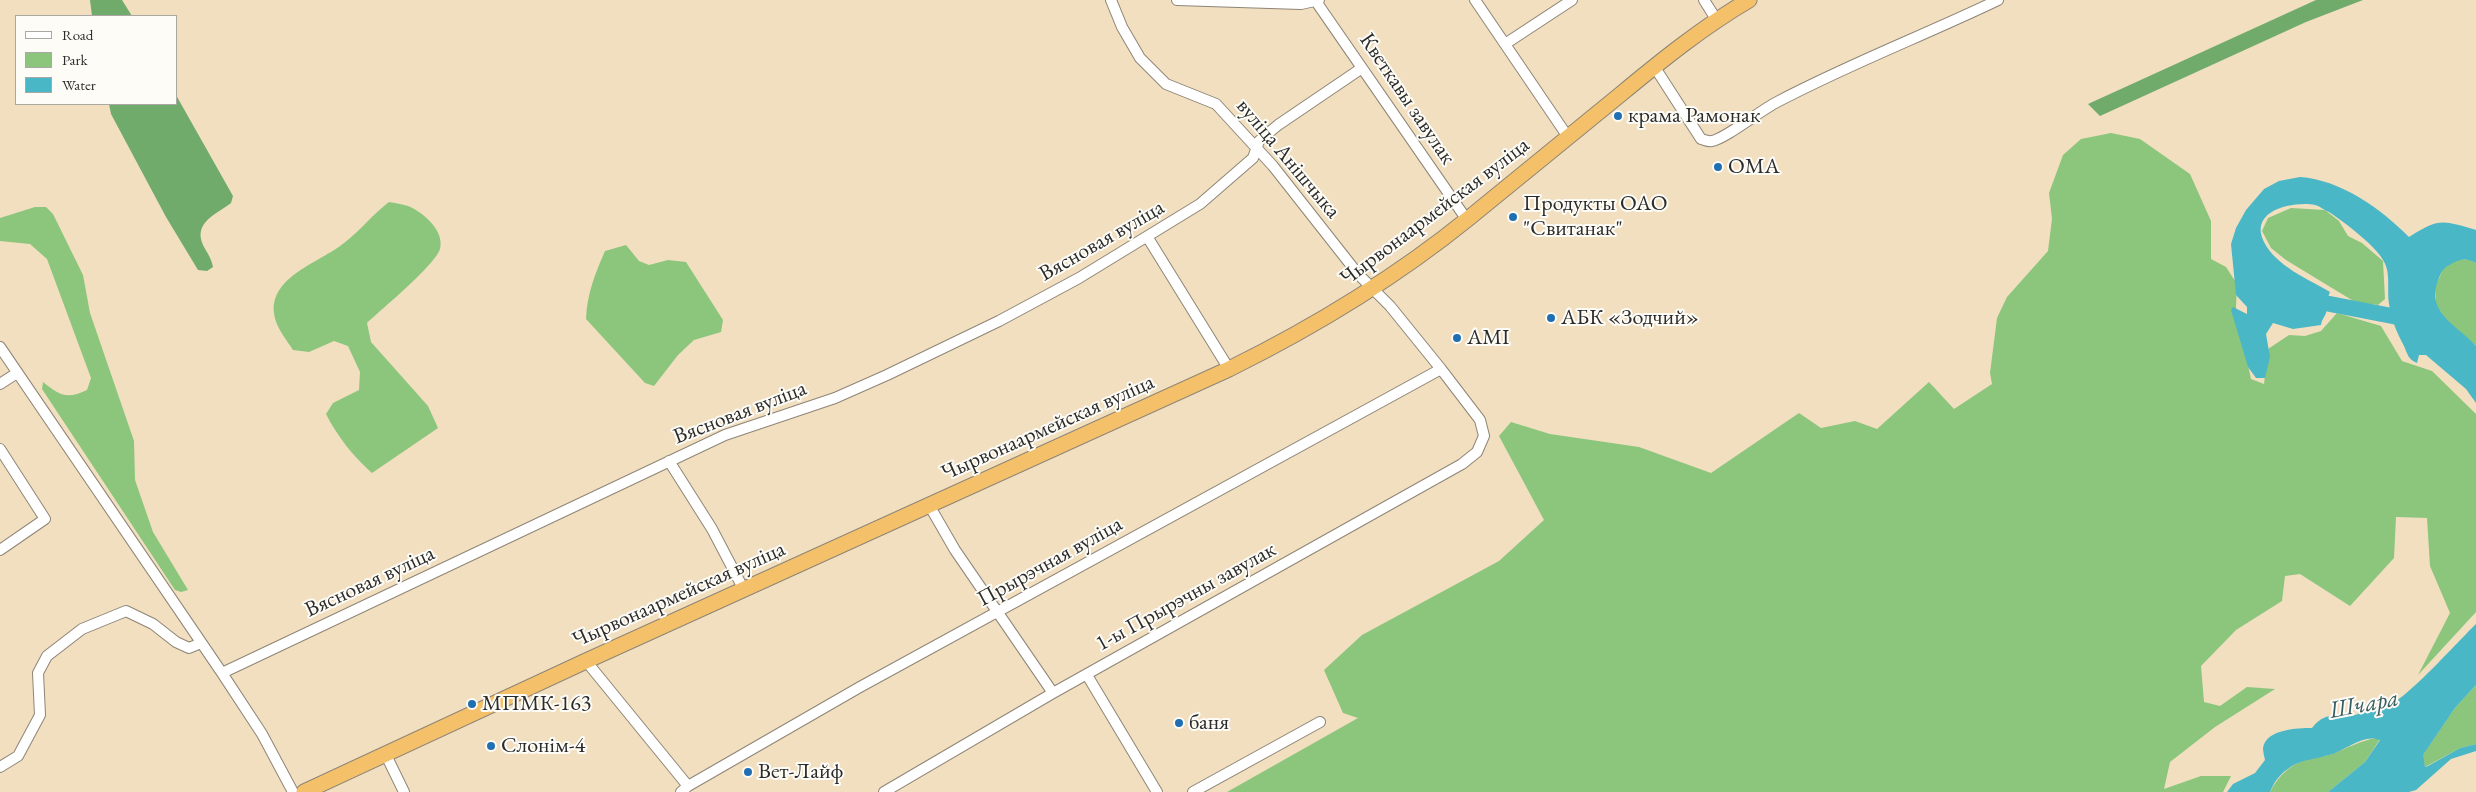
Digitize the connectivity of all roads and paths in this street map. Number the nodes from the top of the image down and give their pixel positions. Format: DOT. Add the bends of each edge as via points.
graph roads {
  1 [pos="1111,0"];
  2 [pos="1176,0"];
  3 [pos="1475,0"];
  4 [pos="1572,0"];
  5 [pos="1704,0"];
  6 [pos="1749,0"];
  7 [pos="1998,0"];
  8 [pos="1317,1"];
  9 [pos="1716,19"];
  10 [pos="1505,44"];
  11 [pos="1654,66"];
  12 [pos="1362,68"];
  13 [pos="1568,137"];
  14 [pos="1255,154"];
  15 [pos="1467,220"];
  16 [pos="1148,238"];
  17 [pos="1372,290"];
  18 [pos="0,347"];
  19 [pos="1229,369"];
  20 [pos="1441,369"];
  21 [pos="17,373"];
  22 [pos="0,384"];
  23 [pos="1480,420"];
  24 [pos="0,449"];
  25 [pos="669,461"];
  26 [pos="929,505"];
  27 [pos="0,550"];
  28 [pos="744,590"];
  29 [pos="997,612"];
  30 [pos="201,643"];
  31 [pos="586,661"];
  32 [pos="222,673"];
  33 [pos="1087,675"];
  34 [pos="1053,694"];
  35 [pos="1320,722"];
  36 [pos="385,753"];
  37 [pos="0,767"];
  38 [pos="685,789"];
  39 [pos="293,792"];
  40 [pos="304,792"];
  41 [pos="404,792"];
  42 [pos="884,792"];
  43 [pos="1158,792"];
  44 [pos="1193,792"];
  1 -- 14 [label="street, вуліца Анішчыка" via="1140,58 1166,84 1216,104"];
  2 -- 8 [label="street" via="1301,4"];
  3 -- 10 [label="street"];
  4 -- 10 [label="street"];
  5 -- 9 [label="street"];
  6 -- 9 [label="highway, Чырвонаармейская вуліца"];
  7 -- 11 [label="street" via="1777,102 1711,142 1701,139"];
  8 -- 12 [label="street, Кветкавы завулак"];
  9 -- 11 [label="highway, Чырвонаармейская вуліца"];
  10 -- 13 [label="street"];
  11 -- 13 [label="highway, Чырвонаармейская вуліца"];
  12 -- 14 [label="street, Вясновая вуліца" via="1278,124 1259,141"];
  12 -- 15 [label="street, Кветкавы завулак"];
  13 -- 15 [label="highway, Чырвонаармейская вуліца"];
  14 -- 16 [label="street, Вясновая вуліца" via="1200,204"];
  14 -- 17 [label="street, вуліца Анішчыка"];
  15 -- 17 [label="highway, Чырвонаармейская вуліца"];
  16 -- 19 [label="street"];
  16 -- 25 [label="street, Вясновая вуліца" via="999,321 887,375 835,398 725,435"];
  17 -- 19 [label="highway, Чырвонаармейская вуліца" via="1294,337"];
  17 -- 20 [label="street, вуліца Анішчыка" via="1390,306"];
  18 -- 21 [label="street"];
  19 -- 26 [label="highway, Чырвонаармейская вуліца"];
  20 -- 23 [label="street, вуліца Анішчыка"];
  20 -- 29 [label="street, Прырэчная вуліца"];
  21 -- 22 [label="street"];
  21 -- 30 [label="street"];
  23 -- 33 [label="street, 1-ы Прырэчны завулак" via="1484,436 1477,452 1462,464"];
  24 -- 27 [label="street" via="45,519"];
  25 -- 28 [label="street" via="712,529"];
  25 -- 32 [label="street, Вясновая вуліца"];
  26 -- 28 [label="highway, Чырвонаармейская вуліца"];
  26 -- 29 [label="street"];
  28 -- 31 [label="highway, Чырвонаармейская вуліца"];
  29 -- 34 [label="street"];
  29 -- 38 [label="street, Прырэчная вуліца"];
  30 -- 32 [label="street"];
  30 -- 37 [label="street" via="189,648 126,611 82,629 47,656 38,673 40,715 18,756"];
  31 -- 36 [label="highway, Чырвонаармейская вуліца"];
  31 -- 38 [label="street"];
  32 -- 39 [label="street" via="262,734"];
  33 -- 34 [label="street, 1-ы Прырэчны завулак"];
  33 -- 43 [label="street"];
  34 -- 42 [label="street, 1-ы Прырэчны завулак"];
  35 -- 44 [label="street"];
  36 -- 40 [label="highway, Чырвонаармейская вуліца"];
  36 -- 41 [label="street"];
}
